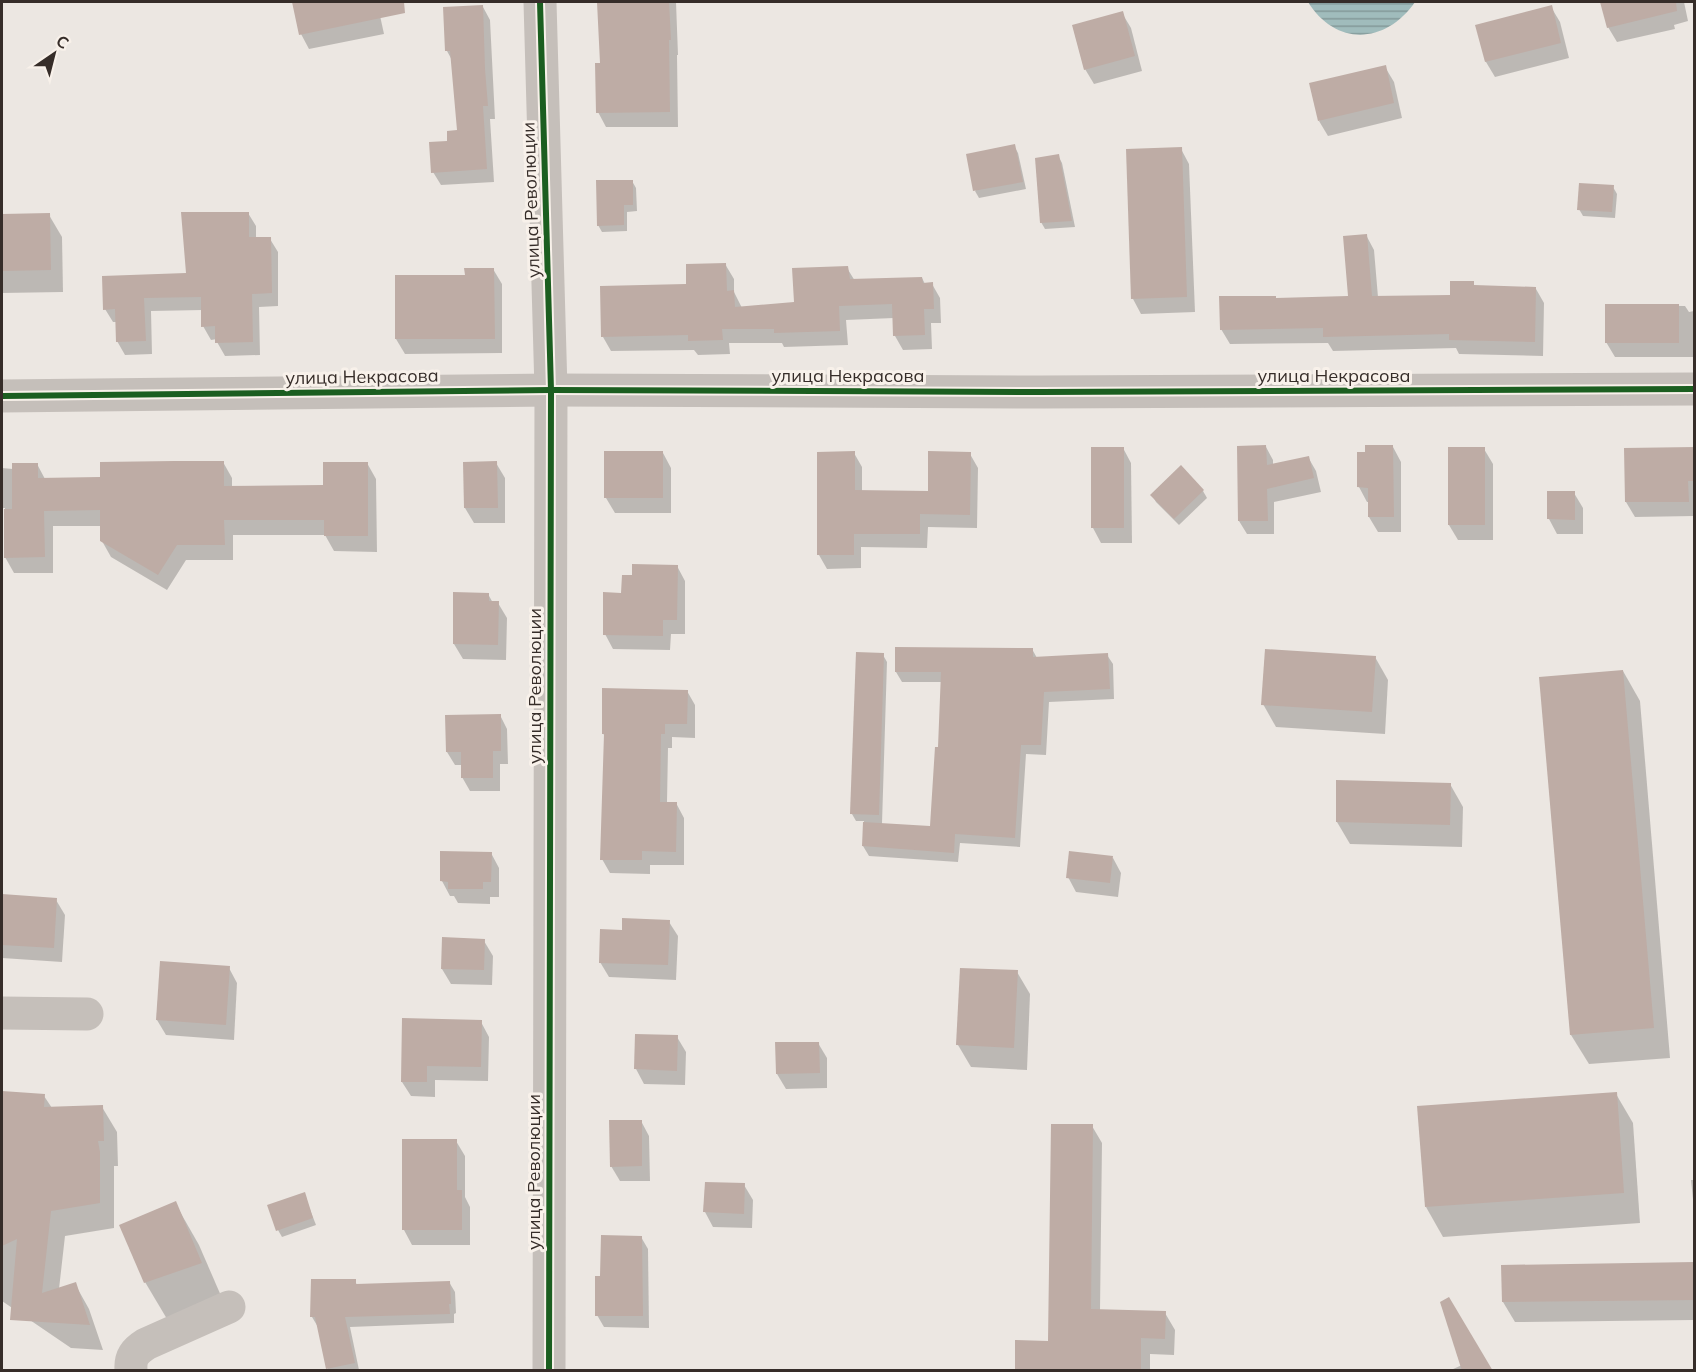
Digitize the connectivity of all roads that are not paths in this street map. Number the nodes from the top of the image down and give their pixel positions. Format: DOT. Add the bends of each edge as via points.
graph roads {
  1 [pos="540,2"];
  2 [pos="1695,389"];
  3 [pos="551,390"];
  4 [pos="2,396"];
  5 [pos="2,1013"];
  6 [pos="87,1014"];
  7 [pos="229,1306"];
  8 [pos="131,1371"];
  9 [pos="549,1371"];
  1 -- 3 [label="street, улица Революции"];
  2 -- 3 [label="street, улица Некрасова"];
  3 -- 4 [label="street, улица Некрасова"];
  3 -- 9 [label="street, улица Революции"];
  5 -- 6 [label="street"];
  7 -- 8 [label="street" via="141,1348 130,1362"];
}
